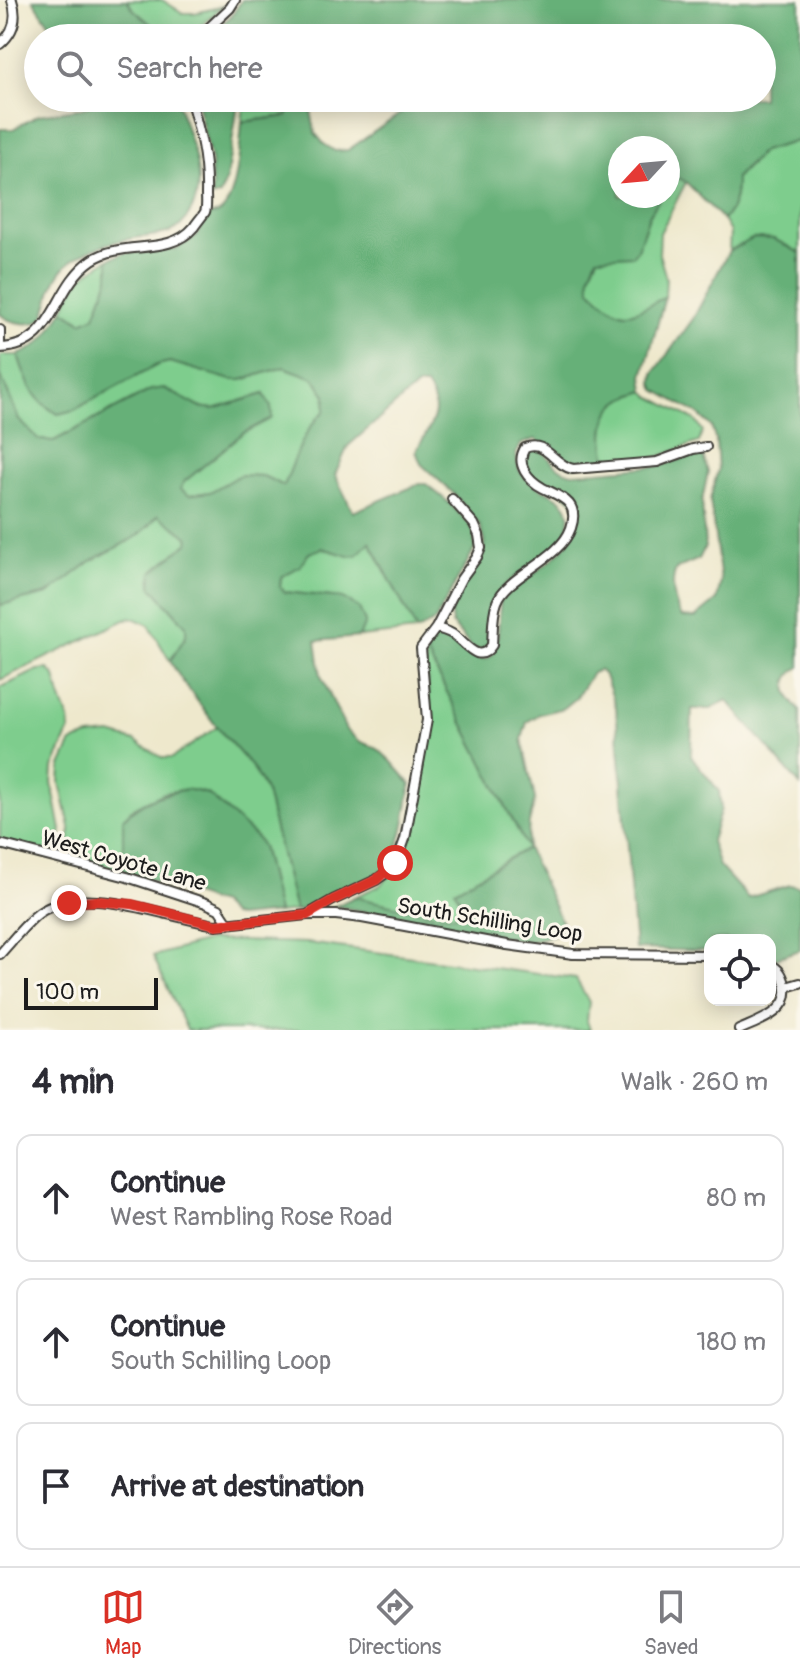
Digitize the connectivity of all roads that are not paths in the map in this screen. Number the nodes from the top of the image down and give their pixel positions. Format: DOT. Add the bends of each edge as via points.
graph roads {
  1 [pos="12,0"];
  2 [pos="235,0"];
  3 [pos="213,24"];
  4 [pos="0,44"];
  5 [pos="194,112"];
  6 [pos="0,330"];
  7 [pos="0,346"];
  8 [pos="706,447"];
  9 [pos="452,499"];
  10 [pos="436,628"];
  11 [pos="0,844"];
  12 [pos="307,915"];
  13 [pos="229,924"];
  14 [pos="0,954"];
  15 [pos="704,955"];
  16 [pos="776,968"];
  17 [pos="800,983"];
  18 [pos="786,987"];
  19 [pos="739,1030"];
  1 -- 4 [label="street" via="15,23"];
  2 -- 3 [label="street"];
  5 -- 7 [label="street" via="206,162 205,211 199,220 171,243 126,248 92,260 71,279 32,340 12,348"];
  6 -- 7 [label="street"];
  8 -- 10 [label="street" via="657,462 573,469 539,446 525,448 523,470 568,501 571,528 554,551 497,599 490,650 471,651 448,631"];
  9 -- 10 [label="street" via="474,524 481,548"];
  10 -- 12 [label="street" via="421,648 427,720 400,853 376,880"];
  11 -- 13 [label="street, West Coyote Lane" via="206,903 219,909"];
  12 -- 13 [label="street, South Schilling Loop"];
  12 -- 15 [label="street, South Schilling Loop" via="362,918 573,954"];
  13 -- 14 [label="street, South Schilling Loop" via="202,923 132,904 69,903 35,916"];
  16 -- 18 [label="street"];
  17 -- 18 [label="street"];
  18 -- 19 [label="street" via="783,1006"];
}
